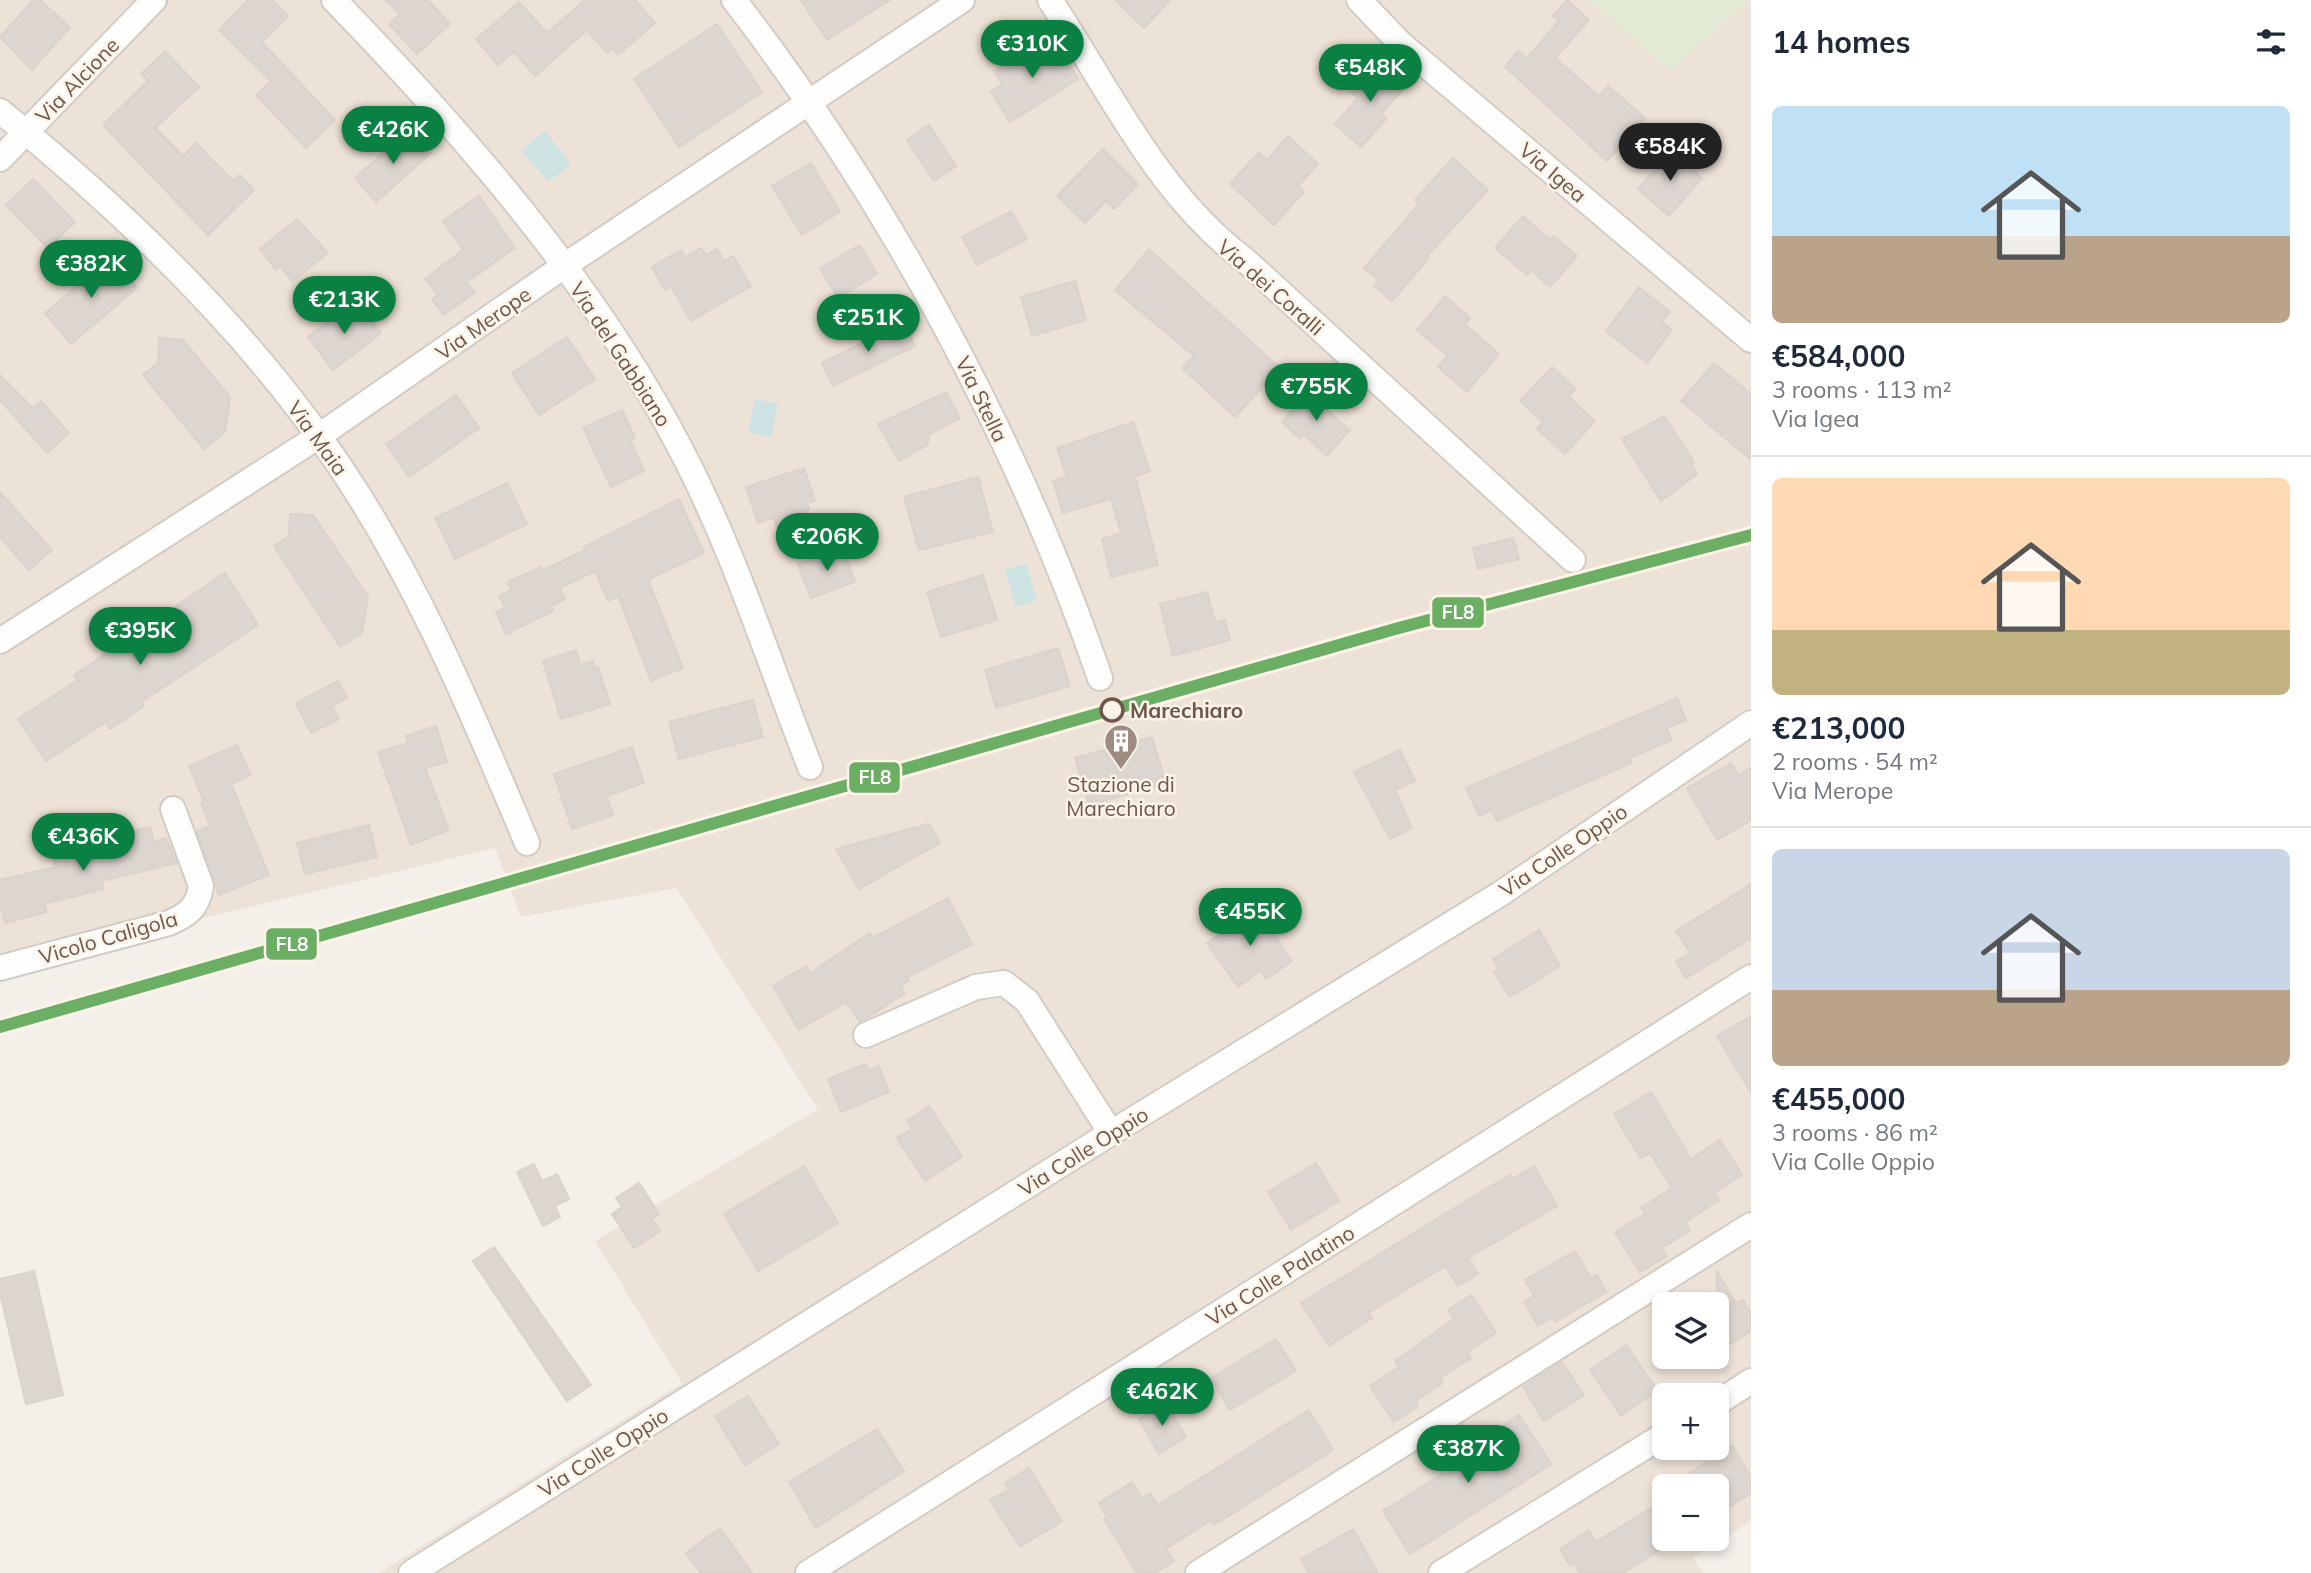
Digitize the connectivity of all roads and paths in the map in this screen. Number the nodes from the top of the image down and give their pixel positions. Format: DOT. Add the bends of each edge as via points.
graph roads {
  1 [pos="154,0"];
  2 [pos="334,0"];
  3 [pos="734,0"];
  4 [pos="962,0"];
  5 [pos="1050,0"];
  6 [pos="1359,0"];
  7 [pos="810,101"];
  8 [pos="0,111"];
  9 [pos="26,132"];
  10 [pos="0,159"];
  11 [pos="564,266"];
  12 [pos="1751,340"];
  13 [pos="319,436"];
  14 [pos="1573,560"];
  15 [pos="0,641"];
  16 [pos="1100,678"];
  17 [pos="1751,723"];
  18 [pos="810,767"];
  19 [pos="173,809"];
  20 [pos="527,843"];
  21 [pos="0,968"];
  22 [pos="1751,977"];
  23 [pos="866,1035"];
  24 [pos="1111,1133"];
  25 [pos="1751,1225"];
  26 [pos="1751,1381"];
  27 [pos="1729,1395"];
  28 [pos="1652,1442"];
  29 [pos="411,1573"];
  30 [pos="808,1573"];
  31 [pos="1198,1573"];
  32 [pos="1441,1573"];
  1 -- 9 [label="street, Via Alcione"];
  2 -- 11 [label="street, Via del Gabbiano"];
  3 -- 7 [label="street, Via Stella"];
  4 -- 7 [label="street, Via Merope"];
  5 -- 14 [label="street, Via dei Coralli" via="1162,175 1203,226"];
  6 -- 12 [label="street, Via Igea" via="1401,44"];
  7 -- 11 [label="street, Via Merope"];
  7 -- 16 [label="street, Via Stella" via="918,279 985,402"];
  8 -- 9 [label="street, Via Maia"];
  9 -- 10 [label="street, Via Alcione"];
  9 -- 13 [label="street, Via Maia" via="180,276"];
  11 -- 13 [label="street, Via Merope"];
  11 -- 18 [label="street, Via del Gabbiano" via="654,400 691,469 750,605"];
  13 -- 15 [label="street, Via Merope"];
  13 -- 20 [label="street, Via Maia" via="358,494 429,621"];
  17 -- 24 [label="street, Via Colle Oppio" via="1500,894"];
  19 -- 21 [label="street, Vicolo Caligola" via="201,886 188,913 169,923"];
  22 -- 30 [label="street, Via Colle Palatino"];
  23 -- 24 [label="street" via="976,986 1004,983 1027,1001"];
  24 -- 29 [label="street, Via Colle Oppio"];
  25 -- 31 [label="street"];
  26 -- 27 [label="street"];
  28 -- 32 [label="street"];
}
